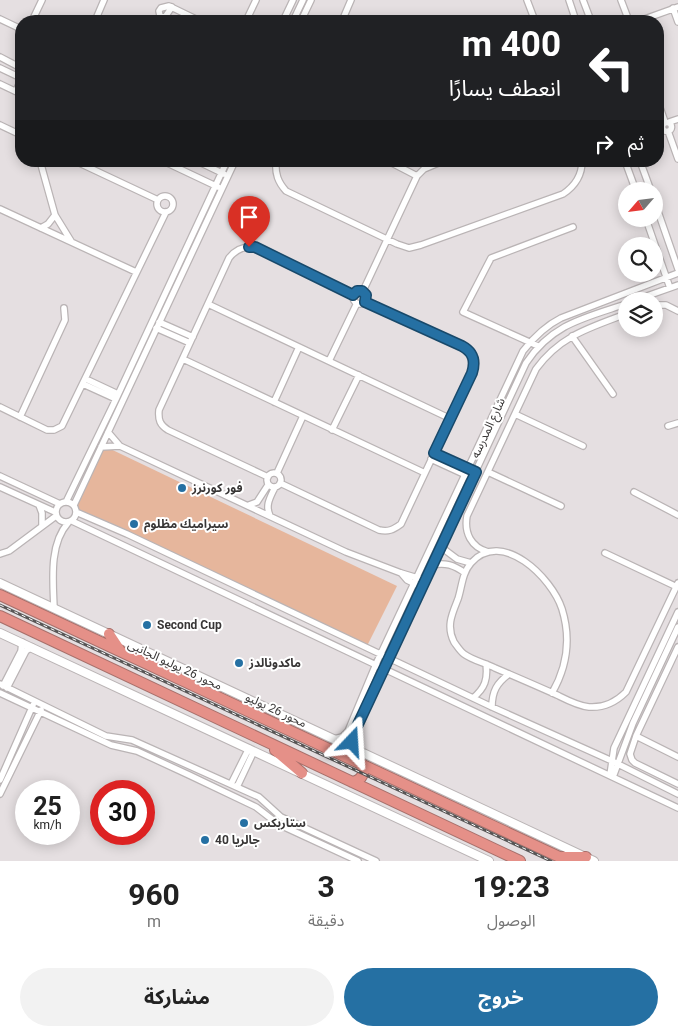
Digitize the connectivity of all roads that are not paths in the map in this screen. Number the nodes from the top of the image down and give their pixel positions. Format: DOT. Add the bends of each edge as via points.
graph roads {
  1 [pos="42,0"];
  2 [pos="104,0"];
  3 [pos="256,0"];
  4 [pos="293,0"];
  5 [pos="303,0"];
  6 [pos="311,0"];
  7 [pos="351,0"];
  8 [pos="527,0"];
  9 [pos="569,0"];
  10 [pos="583,0"];
  11 [pos="621,0"];
  12 [pos="172,7"];
  13 [pos="676,8"];
  14 [pos="35,15"];
  15 [pos="98,15"];
  16 [pos="188,15"];
  17 [pos="249,15"];
  18 [pos="286,15"];
  19 [pos="296,15"];
  20 [pos="304,15"];
  21 [pos="345,15"];
  22 [pos="533,15"];
  23 [pos="574,15"];
  24 [pos="589,15"];
  25 [pos="627,15"];
  26 [pos="656,15"];
  27 [pos="0,19"];
  28 [pos="678,22"];
  29 [pos="15,26"];
  30 [pos="0,57"];
  31 [pos="15,65"];
  32 [pos="0,68"];
  33 [pos="15,76"];
  34 [pos="0,84"];
  35 [pos="15,91"];
  36 [pos="678,119"];
  37 [pos="664,124"];
  38 [pos="664,124"];
  39 [pos="0,125"];
  40 [pos="678,127"];
  41 [pos="668,131"];
  42 [pos="664,132"];
  43 [pos="15,133"];
  44 [pos="678,159"];
  45 [pos="42,167"];
  46 [pos="89,167"];
  47 [pos="175,167"];
  48 [pos="211,167"];
  49 [pos="224,167"];
  50 [pos="232,167"];
  51 [pos="275,167"];
  52 [pos="400,167"];
  53 [pos="429,167"];
  54 [pos="581,167"];
  55 [pos="627,167"];
  56 [pos="642,167"];
  57 [pos="221,172"];
  58 [pos="228,176"];
  59 [pos="417,176"];
  60 [pos="633,182"];
  61 [pos="648,182"];
  62 [pos="215,186"];
  63 [pos="222,189"];
  64 [pos="158,200"];
  65 [pos="0,209"];
  66 [pos="166,212"];
  67 [pos="55,214"];
  68 [pos="663,226"];
  69 [pos="574,227"];
  70 [pos="42,228"];
  71 [pos="649,228"];
  72 [pos="387,240"];
  73 [pos="72,242"];
  74 [pos="678,269"];
  75 [pos="136,272"];
  76 [pos="678,273"];
  77 [pos="666,278"];
  78 [pos="678,285"];
  79 [pos="670,288"];
  80 [pos="362,291"];
  81 [pos="659,292"];
  82 [pos="353,295"];
  83 [pos="162,301"];
  84 [pos="365,302"];
  85 [pos="603,302"];
  86 [pos="357,303"];
  87 [pos="168,304"];
  88 [pos="208,304"];
  89 [pos="663,305"];
  90 [pos="618,307"];
  91 [pos="64,308"];
  92 [pos="606,311"];
  93 [pos="678,311"];
  94 [pos="618,317"];
  95 [pos="159,322"];
  96 [pos="156,328"];
  97 [pos="572,336"];
  98 [pos="193,337"];
  99 [pos="530,342"];
  100 [pos="190,343"];
  101 [pos="538,346"];
  102 [pos="299,347"];
  103 [pos="142,351"];
  104 [pos="183,359"];
  105 [pos="329,361"];
  106 [pos="359,375"];
  107 [pos="84,381"];
  108 [pos="613,394"];
  109 [pos="117,396"];
  110 [pos="274,402"];
  111 [pos="0,407"];
  112 [pos="515,414"];
  113 [pos="304,416"];
  114 [pos="20,417"];
  115 [pos="451,419"];
  116 [pos="678,423"];
  117 [pos="668,426"];
  118 [pos="332,430"];
  119 [pos="108,432"];
  120 [pos="120,446"];
  121 [pos="583,446"];
  122 [pos="101,447"];
  123 [pos="433,456"];
  124 [pos="469,469"];
  125 [pos="476,472"];
  126 [pos="488,472"];
  127 [pos="425,473"];
  128 [pos="277,474"];
  129 [pos="466,475"];
  130 [pos="0,476"];
  131 [pos="268,477"];
  132 [pos="473,478"];
  133 [pos="74,484"];
  134 [pos="268,484"];
  135 [pos="278,485"];
  136 [pos="0,487"];
  137 [pos="82,488"];
  138 [pos="634,492"];
  139 [pos="261,498"];
  140 [pos="268,502"];
  141 [pos="63,503"];
  142 [pos="39,505"];
  143 [pos="74,505"];
  144 [pos="248,506"];
  145 [pos="562,506"];
  146 [pos="76,512"];
  147 [pos="56,514"];
  148 [pos="270,516"];
  149 [pos="678,516"];
  150 [pos="70,522"];
  151 [pos="42,526"];
  152 [pos="441,547"];
  153 [pos="490,552"];
  154 [pos="0,554"];
  155 [pos="605,554"];
  156 [pos="471,563"];
  157 [pos="432,565"];
  158 [pos="401,573"];
  159 [pos="465,573"];
  160 [pos="417,577"];
  161 [pos="425,581"];
  162 [pos="0,583"];
  163 [pos="414,584"];
  164 [pos="677,585"];
  165 [pos="422,587"];
  166 [pos="0,594"];
  167 [pos="54,608"];
  168 [pos="678,612"];
  169 [pos="0,616"];
  170 [pos="0,622"];
  171 [pos="678,627"];
  172 [pos="24,628"];
  173 [pos="0,632"];
  174 [pos="109,634"];
  175 [pos="22,642"];
  176 [pos="32,647"];
  177 [pos="678,647"];
  178 [pos="119,650"];
  179 [pos="381,654"];
  180 [pos="389,658"];
  181 [pos="376,664"];
  182 [pos="486,664"];
  183 [pos="384,668"];
  184 [pos="509,674"];
  185 [pos="3,686"];
  186 [pos="0,693"];
  187 [pos="552,693"];
  188 [pos="473,698"];
  189 [pos="35,701"];
  190 [pos="44,705"];
  191 [pos="492,707"];
  192 [pos="32,708"];
  193 [pos="40,712"];
  194 [pos="25,724"];
  195 [pos="32,728"];
  196 [pos="636,736"];
  197 [pos="334,739"];
  198 [pos="265,741"];
  199 [pos="252,749"];
  200 [pos="354,749"];
  201 [pos="678,757"];
  202 [pos="360,763"];
  203 [pos="615,763"];
  204 [pos="193,767"];
  205 [pos="302,773"];
  206 [pos="189,775"];
  207 [pos="612,776"];
  208 [pos="394,779"];
  209 [pos="1,782"];
  210 [pos="352,782"];
  211 [pos="678,784"];
  212 [pos="234,786"];
  213 [pos="0,794"];
  214 [pos="678,794"];
  215 [pos="387,799"];
  216 [pos="678,808"];
  217 [pos="310,830"];
  218 [pos="307,837"];
  219 [pos="564,859"];
  220 [pos="590,859"];
  221 [pos="358,861"];
  222 [pos="376,861"];
  223 [pos="489,861"];
  224 [pos="520,861"];
  1 -- 14 [label="street"];
  2 -- 15 [label="street"];
  3 -- 17 [label="street"];
  4 -- 18 [label="street"];
  5 -- 19 [label="street"];
  6 -- 20 [label="street"];
  7 -- 21 [label="street"];
  8 -- 22 [label="street"];
  9 -- 23 [label="street"];
  10 -- 24 [label="street"];
  11 -- 25 [label="street"];
  12 -- 16 [label="street"];
  13 -- 26 [label="street"];
  13 -- 28 [label="street"];
  27 -- 29 [label="street"];
  30 -- 31 [label="street"];
  32 -- 33 [label="street"];
  34 -- 35 [label="street"];
  36 -- 37 [label="street"];
  38 -- 41 [label="street" via="671,126"];
  39 -- 43 [label="street"];
  40 -- 41 [label="street"];
  41 -- 42 [label="street"];
  41 -- 44 [label="street"];
  45 -- 67 [label="street"];
  46 -- 64 [label="street"];
  47 -- 62 [label="street"];
  48 -- 57 [label="street"];
  49 -- 57 [label="street"];
  50 -- 58 [label="street"];
  51 -- 72 [label="street" via="278,180 286,191"];
  52 -- 59 [label="street"];
  53 -- 59 [label="street"];
  54 -- 72 [label="street" via="576,182 563,194 415,247 403,247"];
  55 -- 60 [label="street"];
  56 -- 61 [label="street"];
  57 -- 58 [label="street"];
  57 -- 62 [label="street"];
  58 -- 63 [label="street"];
  59 -- 72 [label="street"];
  62 -- 63 [label="street"];
  62 -- 83 [label="street"];
  63 -- 87 [label="street"];
  64 -- 66 [label="street" via="158,207"];
  64 -- 66 [label="street" via="164,196 171,198 172,205"];
  65 -- 70 [label="street"];
  66 -- 75 [label="street"];
  67 -- 70 [label="street"];
  67 -- 73 [label="street"];
  68 -- 74 [label="street"];
  69 -- 99 [label="street" via="491,258 463,312"];
  70 -- 73 [label="street"];
  71 -- 77 [label="street"];
  72 -- 80 [label="street"];
  73 -- 75 [label="street"];
  75 -- 107 [label="street"];
  76 -- 77 [label="street, شارع المدرسه"];
  77 -- 79 [label="street"];
  77 -- 85 [label="street, شارع المدرسه"];
  78 -- 79 [label="street"];
  79 -- 81 [label="street"];
  80 -- 82 [label="street"];
  80 -- 84 [label="street" via="366,295"];
  82 -- 86 [label="street"];
  82 -- 88 [label="street" via="255,247 249,247 233,253"];
  83 -- 87 [label="street"];
  83 -- 103 [label="street"];
  84 -- 86 [label="street"];
  84 -- 115 [label="street" via="469,350 475,365"];
  85 -- 92 [label="street"];
  85 -- 99 [label="street, شارع المدرسه" via="556,320"];
  86 -- 105 [label="street"];
  87 -- 95 [label="street"];
  88 -- 98 [label="street"];
  88 -- 102 [label="street"];
  89 -- 93 [label="street"];
  90 -- 92 [label="street, شارع المدرسه"];
  91 -- 114 [label="street" via="65,320"];
  92 -- 101 [label="street, شارع المدرسه" via="566,326"];
  94 -- 97 [label="street"];
  95 -- 96 [label="street"];
  95 -- 98 [label="street"];
  96 -- 100 [label="street"];
  96 -- 103 [label="street"];
  97 -- 108 [label="street"];
  97 -- 112 [label="street" via="558,345 536,369"];
  98 -- 100 [label="street"];
  99 -- 101 [label="street"];
  99 -- 124 [label="street, شارع المدرسه"];
  100 -- 104 [label="street"];
  101 -- 125 [label="street, شارع المدرسه" via="526,363"];
  102 -- 105 [label="street"];
  102 -- 110 [label="street"];
  103 -- 109 [label="street"];
  103 -- 119 [label="street"];
  104 -- 110 [label="street"];
  104 -- 131 [label="street" via="159,410 159,422 163,427"];
  105 -- 106 [label="street"];
  106 -- 115 [label="street"];
  106 -- 118 [label="street"];
  107 -- 109 [label="street"];
  107 -- 114 [label="street" via="60,428 47,430"];
  109 -- 133 [label="street"];
  110 -- 113 [label="street"];
  111 -- 114 [label="street"];
  112 -- 121 [label="street"];
  112 -- 126 [label="street"];
  113 -- 118 [label="street"];
  113 -- 128 [label="street"];
  115 -- 123 [label="street"];
  116 -- 117 [label="street"];
  118 -- 127 [label="street"];
  119 -- 120 [label="street"];
  119 -- 122 [label="street"];
  120 -- 122 [label="street"];
  120 -- 144 [label="street"];
  122 -- 137 [label="street"];
  123 -- 124 [label="street"];
  123 -- 127 [label="street"];
  123 -- 129 [label="street"];
  124 -- 125 [label="street"];
  124 -- 129 [label="street, شارع المدرسه"];
  125 -- 132 [label="street, شارع المدرسه"];
  126 -- 145 [label="street"];
  126 -- 153 [label="street" via="467,516 466,532 475,546"];
  127 -- 135 [label="street" via="401,524 387,531"];
  128 -- 131 [label="street" via="272,473"];
  128 -- 135 [label="street" via="280,477"];
  129 -- 132 [label="street"];
  129 -- 160 [label="street, شارع المدرسه"];
  130 -- 141 [label="street"];
  131 -- 134 [label="street"];
  132 -- 152 [label="street, شارع المدرسه"];
  133 -- 137 [label="street"];
  133 -- 141 [label="street"];
  134 -- 135 [label="street"];
  134 -- 139 [label="street"];
  135 -- 140 [label="street"];
  136 -- 142 [label="street"];
  137 -- 143 [label="street"];
  138 -- 149 [label="street"];
  139 -- 140 [label="street"];
  139 -- 144 [label="street"];
  140 -- 148 [label="street"];
  141 -- 143 [label="street"];
  141 -- 147 [label="street"];
  142 -- 147 [label="street"];
  142 -- 151 [label="street"];
  143 -- 146 [label="street"];
  144 -- 148 [label="street"];
  146 -- 150 [label="street"];
  146 -- 179 [label="street"];
  147 -- 150 [label="street" via="61,522"];
  147 -- 151 [label="street"];
  148 -- 158 [label="street" via="346,552"];
  150 -- 167 [label="street" via="57,541"];
  150 -- 181 [label="street"];
  151 -- 154 [label="street"];
  152 -- 156 [label="street" via="457,559"];
  152 -- 157 [label="street, شارع المدرسه"];
  153 -- 156 [label="street"];
  153 -- 187 [label="street" via="523,560 540,574 556,596 565,622 567,647 562,671"];
  155 -- 164 [label="street"];
  156 -- 159 [label="street"];
  157 -- 159 [label="street" via="446,564"];
  157 -- 161 [label="street, شارع المدرسه"];
  158 -- 160 [label="street"];
  158 -- 163 [label="street"];
  159 -- 182 [label="street" via="450,620 452,636 464,654"];
  160 -- 161 [label="street"];
  160 -- 163 [label="street, شارع المدرسه"];
  161 -- 165 [label="street, شارع المدرسه"];
  162 -- 167 [label="main road, محور 26 يوليو الجانبى"];
  163 -- 165 [label="street"];
  163 -- 179 [label="street, شارع المدرسه"];
  164 -- 187 [label="street" via="626,692 620,698 606,705 590,707"];
  165 -- 180 [label="street, شارع المدرسه"];
  166 -- 178 [label="highway, محور 26 يوليو"];
  167 -- 174 [label="main road, محور 26 يوليو الجانبى"];
  168 -- 203 [label="street" via="614,748"];
  169 -- 172 [label="highway"];
  170 -- 172 [label="highway"];
  171 -- 203 [label="street"];
  172 -- 198 [label="highway"];
  173 -- 175 [label="main road"];
  174 -- 178 [label="highway"];
  174 -- 197 [label="main road, محور 26 يوليو الجانبى"];
  175 -- 176 [label="main road"];
  175 -- 185 [label="street" via="21,651"];
  176 -- 185 [label="street"];
  176 -- 199 [label="main road"];
  177 -- 196 [label="street"];
  178 -- 202 [label="highway, محور 26 يوليو"];
  179 -- 180 [label="street"];
  179 -- 181 [label="street, شارع المدرسه"];
  180 -- 183 [label="street, شارع المدرسه"];
  180 -- 188 [label="street"];
  181 -- 183 [label="street"];
  181 -- 197 [label="street, شارع المدرسه" via="348,731"];
  182 -- 184 [label="street"];
  182 -- 188 [label="street" via="485,683"];
  183 -- 200 [label="street, شارع المدرسه" via="353,735"];
  183 -- 207 [label="street"];
  184 -- 187 [label="street"];
  184 -- 191 [label="street" via="495,688"];
  185 -- 189 [label="street"];
  186 -- 192 [label="street"];
  188 -- 191 [label="street"];
  189 -- 190 [label="street"];
  189 -- 192 [label="street"];
  190 -- 193 [label="street"];
  190 -- 204 [label="street" via="106,736 132,740"];
  191 -- 203 [label="street"];
  192 -- 193 [label="street"];
  192 -- 194 [label="street"];
  193 -- 195 [label="street"];
  193 -- 206 [label="street" via="111,745 137,751"];
  194 -- 195 [label="street"];
  194 -- 209 [label="street"];
  195 -- 209 [label="street"];
  196 -- 201 [label="street"];
  196 -- 211 [label="street" via="630,754 632,760"];
  197 -- 200 [label="main road, محور 26 يوليو الجانبى"];
  198 -- 205 [label="highway"];
  198 -- 210 [label="highway"];
  199 -- 205 [label="main road"];
  199 -- 212 [label="street"];
  200 -- 220 [label="main road, محور 26 يوليو الجانبى"];
  202 -- 208 [label="highway, محور 26 يوليو"];
  202 -- 210 [label="highway" via="363,775 360,780"];
  203 -- 207 [label="street"];
  203 -- 214 [label="street"];
  204 -- 206 [label="street"];
  204 -- 212 [label="street"];
  205 -- 223 [label="main road"];
  206 -- 218 [label="street" via="256,807 274,822"];
  207 -- 216 [label="street"];
  208 -- 215 [label="highway" via="386,786"];
  208 -- 219 [label="highway, محور 26 يوليو"];
  209 -- 213 [label="street"];
  210 -- 215 [label="highway"];
  212 -- 217 [label="street" via="262,799 281,817"];
  215 -- 224 [label="highway"];
  217 -- 218 [label="street"];
  217 -- 222 [label="street"];
  218 -- 221 [label="street"];
  219 -- 220 [label="highway"];
}
